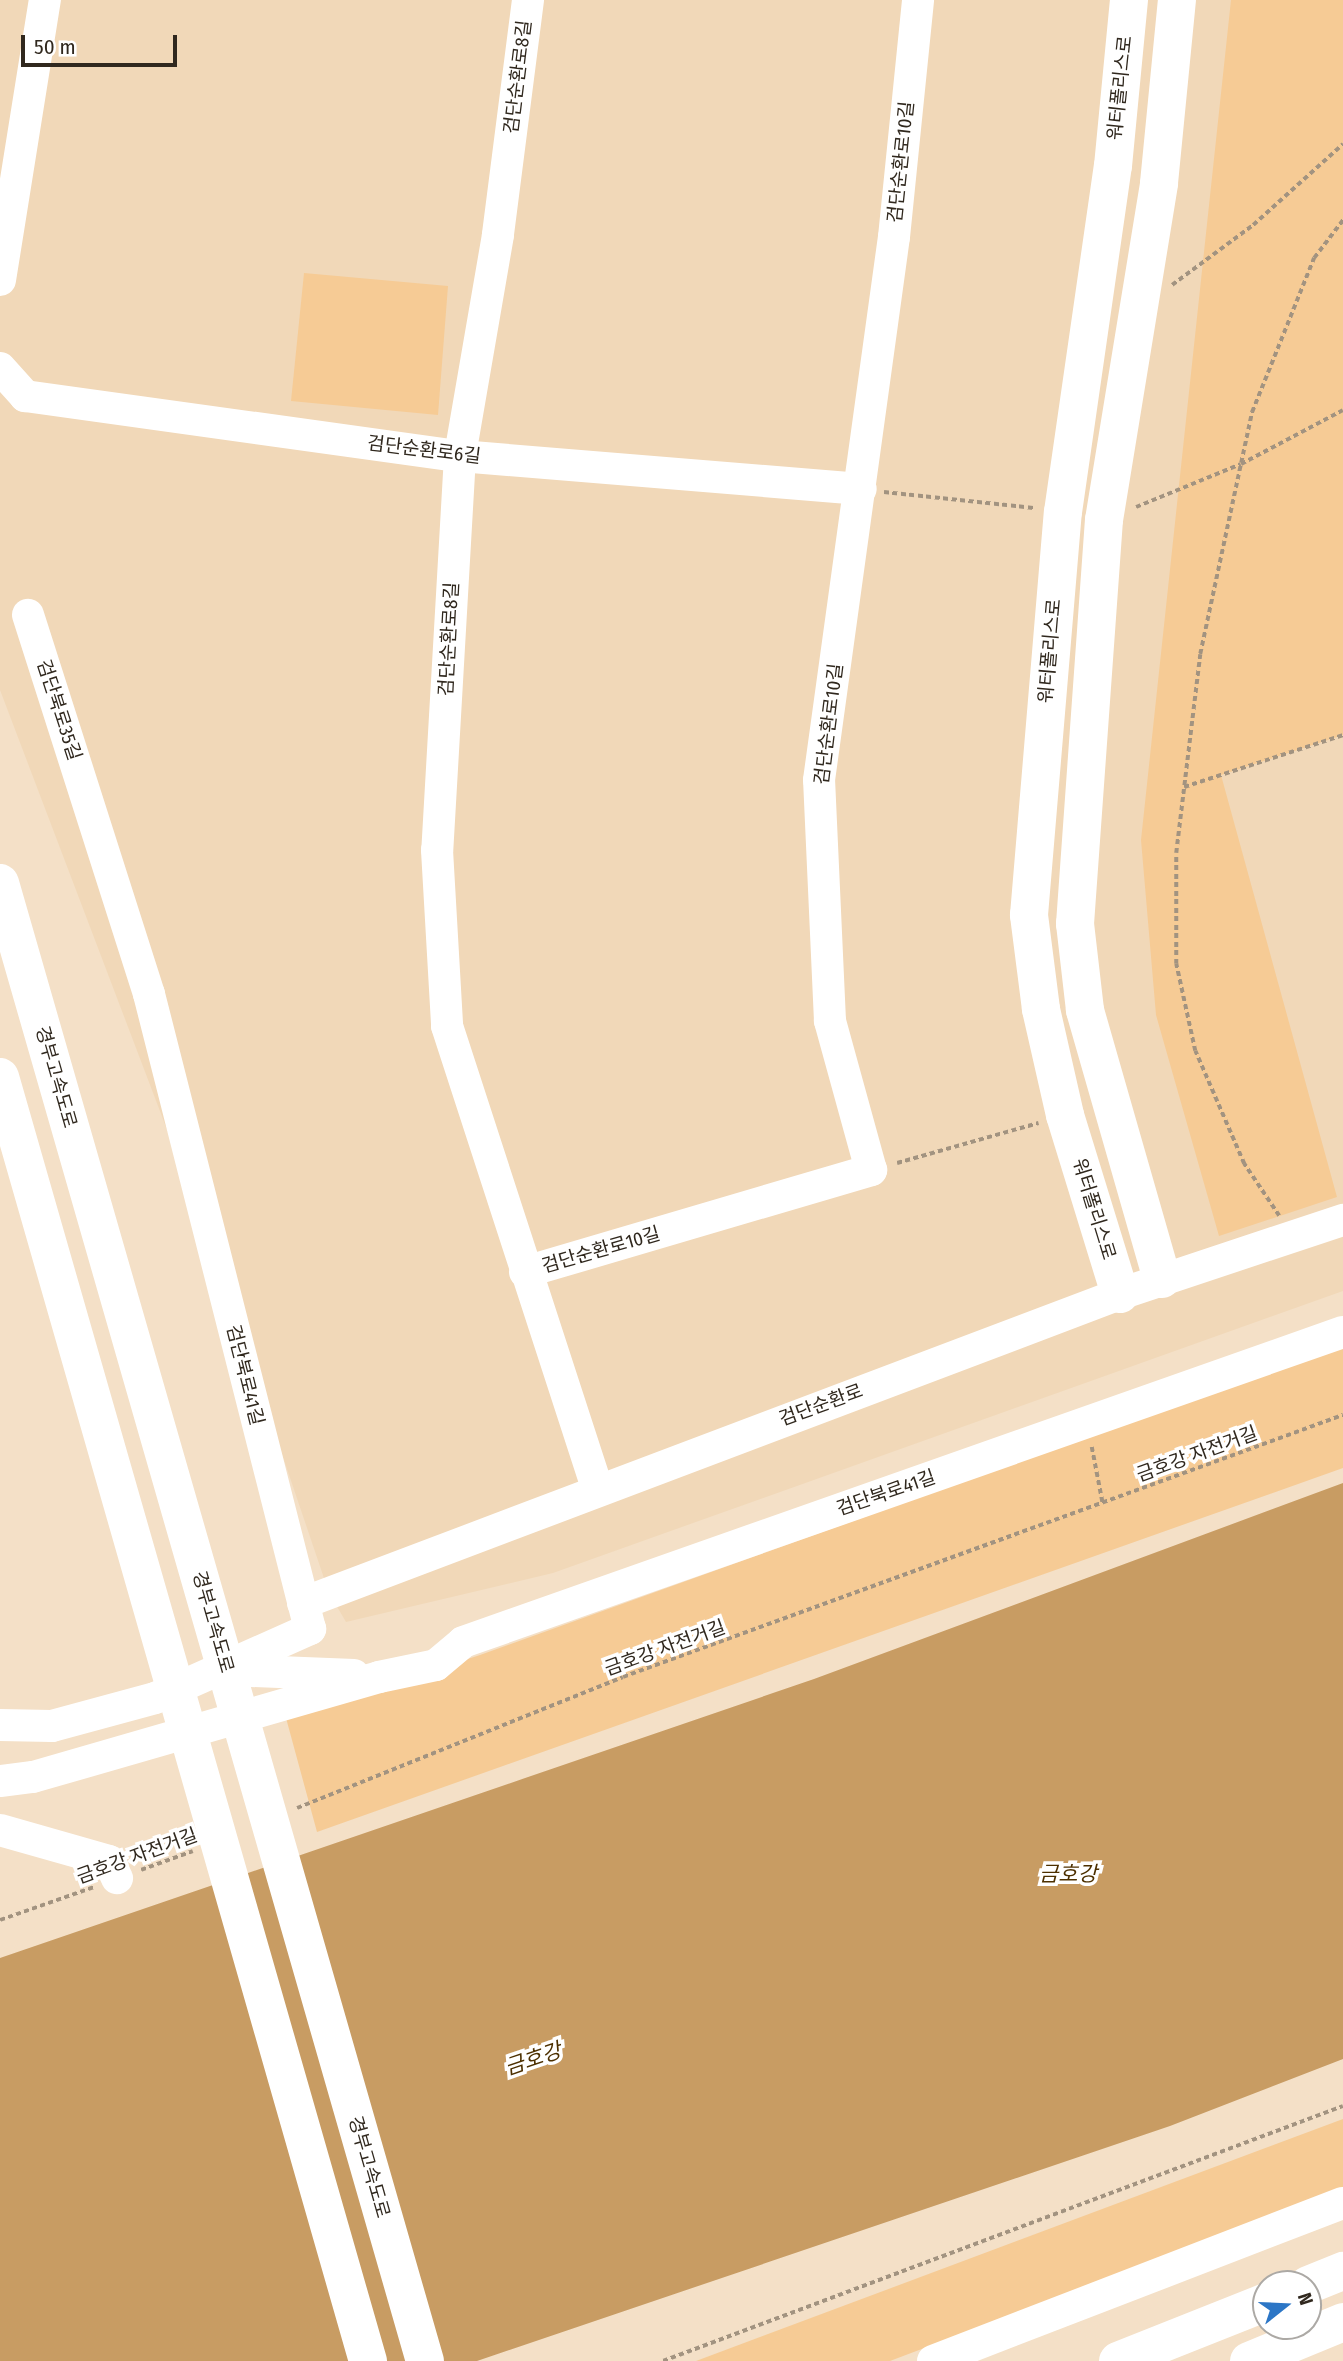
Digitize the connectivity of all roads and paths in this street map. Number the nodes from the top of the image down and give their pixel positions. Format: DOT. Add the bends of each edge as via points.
graph roads {
  1 [pos="45,0"];
  2 [pos="528,0"];
  3 [pos="918,0"];
  4 [pos="1129,0"];
  5 [pos="1177,0"];
  6 [pos="1343,144"];
  7 [pos="1343,220"];
  8 [pos="0,280"];
  9 [pos="1135,312"];
  10 [pos="0,368"];
  11 [pos="1343,410"];
  12 [pos="460,456"];
  13 [pos="1241,464"];
  14 [pos="861,489"];
  15 [pos="1063,512"];
  16 [pos="1104,520"];
  17 [pos="28,615"];
  18 [pos="1343,735"];
  19 [pos="1184,787"];
  20 [pos="89,805"];
  21 [pos="0,883"];
  22 [pos="0,1077"];
  23 [pos="1065,1115"];
  24 [pos="871,1171"];
  25 [pos="1343,1220"];
  26 [pos="1294,1237"];
  27 [pos="525,1272"];
  28 [pos="1162,1279"];
  29 [pos="1120,1294"];
  30 [pos="1343,1332"];
  31 [pos="1343,1415"];
  32 [pos="1087,1422"];
  33 [pos="597,1488"];
  34 [pos="1102,1504"];
  35 [pos="303,1603"];
  36 [pos="219,1669"];
  37 [pos="380,1677"];
  38 [pos="0,1726"];
  39 [pos="0,1781"];
  40 [pos="294,1809"];
  41 [pos="0,1830"];
  42 [pos="198,1848"];
  43 [pos="117,1878"];
  44 [pos="0,1920"];
  45 [pos="1343,2106"];
  46 [pos="1343,2203"];
  47 [pos="1343,2271"];
  48 [pos="1322,2279"];
  49 [pos="1252,2308"];
  50 [pos="1343,2322"];
  51 [pos="1343,2331"];
  52 [pos="1262,2356"];
  53 [pos="368,2361"];
  54 [pos="425,2361"];
  55 [pos="663,2361"];
  56 [pos="933,2361"];
  57 [pos="1118,2361"];
  1 -- 8 [label="street"];
  2 -- 12 [label="street, 검단순환로8길" via="498,235"];
  3 -- 14 [label="street, 검단순환로10길"];
  4 -- 15 [label="main road, 워터폴리스로" via="1112,166"];
  5 -- 9 [label="main road" via="1159,183"];
  6 -- 9 [label="path" via="1253,225"];
  7 -- 13 [label="path" via="1314,258 1252,412"];
  9 -- 16 [label="main road"];
  10 -- 12 [label="street, 검단순환로6길" via="25,396"];
  11 -- 13 [label="path"];
  12 -- 14 [label="street, 검단순환로6길"];
  12 -- 27 [label="street, 검단순환로8길" via="436,850 447,1026"];
  13 -- 16 [label="path"];
  13 -- 19 [label="path" via="1199,654"];
  14 -- 15 [label="path"];
  14 -- 24 [label="street, 검단순환로10길" via="819,780 830,1021"];
  15 -- 23 [label="main road, 워터폴리스로" via="1029,915 1041,1009"];
  16 -- 28 [label="main road" via="1075,924 1085,1010"];
  17 -- 20 [label="street, 검단북로35길"];
  18 -- 19 [label="path"];
  19 -- 26 [label="path" via="1176,853 1176,964 1195,1051 1244,1164"];
  20 -- 35 [label="street, 검단북로41길" via="149,994"];
  21 -- 54 [label="main road, 경부고속도로"];
  22 -- 53 [label="main road"];
  23 -- 24 [label="path"];
  23 -- 29 [label="main road, 워터폴리스로"];
  24 -- 27 [label="street, 검단순환로10길"];
  25 -- 26 [label="street, 검단순환로"];
  26 -- 28 [label="street, 검단순환로"];
  27 -- 33 [label="street, 검단순환로8길"];
  28 -- 29 [label="street, 검단순환로"];
  29 -- 33 [label="street, 검단순환로"];
  30 -- 32 [label="street, 검단북로41길"];
  31 -- 34 [label="path, 금호강 자전거길"];
  32 -- 34 [label="path"];
  32 -- 37 [label="street, 검단북로41길" via="463,1642 436,1665"];
  33 -- 35 [label="street, 검단순환로"];
  34 -- 40 [label="path, 금호강 자전거길" via="623,1677"];
  35 -- 36 [label="street, 검단북로41길" via="310,1629"];
  36 -- 37 [label="street"];
  36 -- 38 [label="street, 검단북로41길" via="155,1698 52,1726"];
  37 -- 39 [label="street" via="33,1777"];
  41 -- 43 [label="street" via="109,1861"];
  42 -- 43 [label="path, 금호강 자전거길"];
  43 -- 44 [label="path, 금호강 자전거길"];
  45 -- 55 [label="path"];
  46 -- 56 [label="street"];
  47 -- 48 [label="main road"];
  49 -- 57 [label="main road"];
  50 -- 52 [label="main road"];
  51 -- 52 [label="main road" via="1300,2348"];
}
